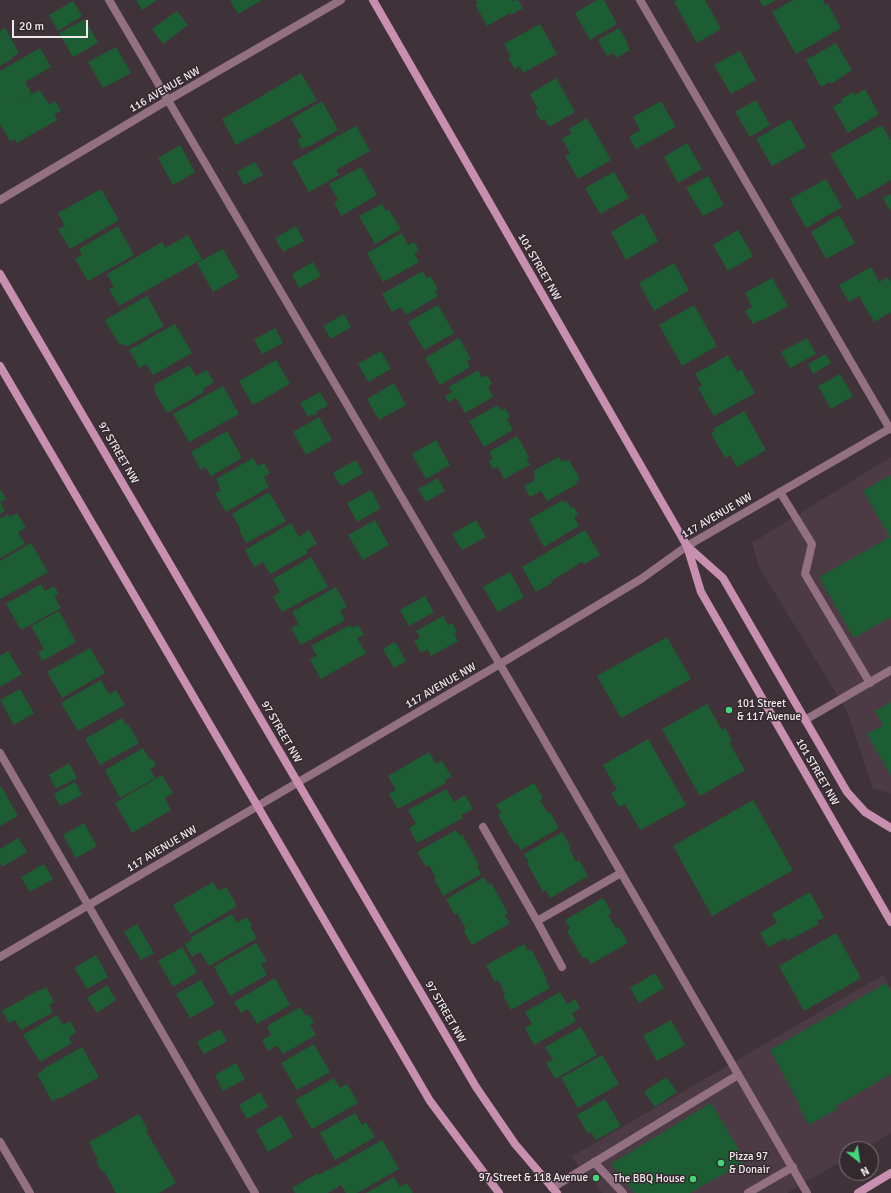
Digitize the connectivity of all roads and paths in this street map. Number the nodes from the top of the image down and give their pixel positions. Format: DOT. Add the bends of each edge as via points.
graph roads {
  1 [pos="109,0"];
  2 [pos="341,0"];
  3 [pos="373,0"];
  4 [pos="640,0"];
  5 [pos="168,100"];
  6 [pos="0,200"];
  7 [pos="0,274"];
  8 [pos="0,366"];
  9 [pos="891,429"];
  10 [pos="780,492"];
  11 [pos="687,546"];
  12 [pos="500,664"];
  13 [pos="891,670"];
  14 [pos="870,683"];
  15 [pos="806,720"];
  16 [pos="0,753"];
  17 [pos="298,782"];
  18 [pos="258,806"];
  19 [pos="483,827"];
  20 [pos="891,828"];
  21 [pos="621,873"];
  22 [pos="89,905"];
  23 [pos="537,921"];
  24 [pos="891,922"];
  25 [pos="0,957"];
  26 [pos="562,967"];
  27 [pos="738,1075"];
  28 [pos="0,1142"];
  29 [pos="594,1162"];
  30 [pos="793,1167"];
  31 [pos="891,1174"];
  32 [pos="554,1190"];
  33 [pos="30,1193"];
  34 [pos="255,1193"];
  35 [pos="499,1193"];
  36 [pos="623,1193"];
  37 [pos="748,1193"];
  38 [pos="807,1193"];
  39 [pos="858,1193"];
  1 -- 5 [label="street"];
  2 -- 5 [label="street, 116 AVENUE NW"];
  3 -- 11 [label="main road, 101 STREET NW"];
  4 -- 9 [label="street"];
  5 -- 6 [label="street, 116 AVENUE NW"];
  5 -- 12 [label="street"];
  7 -- 17 [label="main road, 97 STREET NW"];
  8 -- 18 [label="main road"];
  9 -- 10 [label="street, 117 AVENUE NW"];
  10 -- 11 [label="street, 117 AVENUE NW"];
  10 -- 14 [label="street" via="812,544 805,574"];
  11 -- 12 [label="street, 117 AVENUE NW" via="641,579"];
  11 -- 15 [label="main road, 101 STREET NW" via="723,578"];
  11 -- 24 [label="main road, 101 STREET NW" via="701,592"];
  12 -- 17 [label="street, 117 AVENUE NW"];
  12 -- 21 [label="street"];
  13 -- 14 [label="street"];
  14 -- 15 [label="street"];
  15 -- 20 [label="main road, 101 STREET NW" via="847,792 865,812"];
  16 -- 22 [label="street"];
  17 -- 18 [label="street, 117 AVENUE NW"];
  17 -- 32 [label="main road, 97 STREET NW" via="476,1087 515,1144"];
  18 -- 22 [label="street, 117 AVENUE NW"];
  18 -- 35 [label="main road" via="430,1101"];
  19 -- 23 [label="street"];
  21 -- 23 [label="street"];
  21 -- 27 [label="street"];
  22 -- 25 [label="street, 117 AVENUE NW"];
  22 -- 34 [label="street"];
  23 -- 26 [label="street"];
  27 -- 29 [label="street"];
  27 -- 30 [label="street"];
  28 -- 33 [label="street"];
  29 -- 32 [label="street"];
  29 -- 36 [label="street"];
  30 -- 37 [label="street"];
  30 -- 38 [label="street"];
  31 -- 39 [label="main road"];
}
